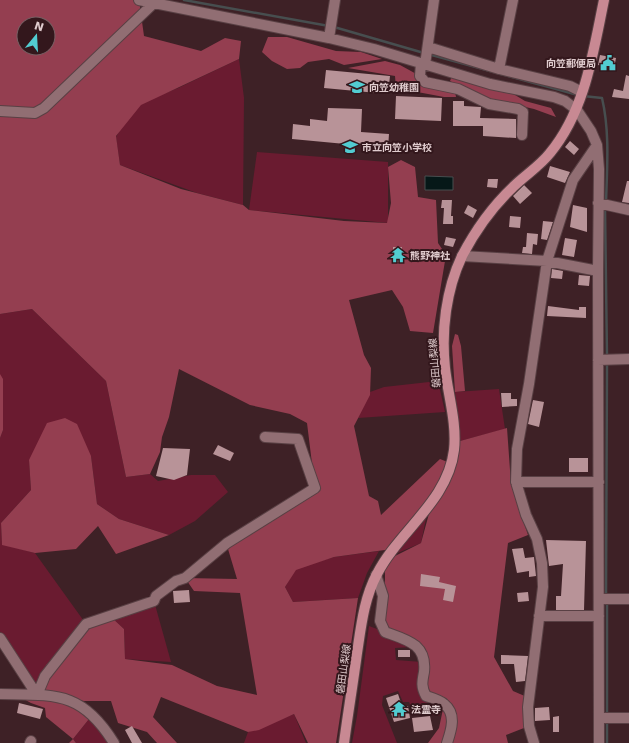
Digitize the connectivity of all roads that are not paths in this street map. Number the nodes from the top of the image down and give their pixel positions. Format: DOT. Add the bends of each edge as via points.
graph roads {
  1 [pos="140,0"];
  2 [pos="335,0"];
  3 [pos="434,0"];
  4 [pos="513,0"];
  5 [pos="604,0"];
  6 [pos="165,2"];
  7 [pos="154,3"];
  8 [pos="329,38"];
  9 [pos="428,47"];
  10 [pos="423,64"];
  11 [pos="499,69"];
  12 [pos="582,92"];
  13 [pos="577,110"];
  14 [pos="0,111"];
  15 [pos="522,135"];
  16 [pos="597,145"];
  17 [pos="598,203"];
  18 [pos="629,210"];
  19 [pos="462,256"];
  20 [pos="547,261"];
  21 [pos="598,271"];
  22 [pos="598,360"];
  23 [pos="629,360"];
  24 [pos="265,437"];
  25 [pos="516,482"];
  26 [pos="599,482"];
  27 [pos="376,575"];
  28 [pos="599,599"];
  29 [pos="629,599"];
  30 [pos="539,616"];
  31 [pos="599,616"];
  32 [pos="0,638"];
  33 [pos="0,694"];
  34 [pos="37,695"];
  35 [pos="599,718"];
  36 [pos="629,718"];
  37 [pos="114,743"];
  38 [pos="344,743"];
  39 [pos="447,743"];
  40 [pos="534,743"];
  41 [pos="599,743"];
  1 -- 7 [label="street"];
  2 -- 8 [label="street"];
  3 -- 9 [label="street"];
  4 -- 11 [label="street"];
  5 -- 12 [label="main road, 磐田山梨線"];
  6 -- 7 [label="street"];
  6 -- 8 [label="street"];
  7 -- 14 [label="street" via="44,108 36,113"];
  8 -- 10 [label="street"];
  9 -- 10 [label="street"];
  9 -- 11 [label="street"];
  10 -- 13 [label="street" via="490,84 554,97"];
  10 -- 15 [label="street" via="420,76 425,82 447,85 489,104 524,112"];
  11 -- 12 [label="street" via="570,86"];
  12 -- 13 [label="main road, 磐田山梨線"];
  13 -- 16 [label="street"];
  13 -- 19 [label="main road, 磐田山梨線" via="550,154 512,188 488,216"];
  16 -- 17 [label="street"];
  16 -- 20 [label="street" via="573,180"];
  17 -- 18 [label="street"];
  17 -- 21 [label="street"];
  19 -- 20 [label="street"];
  19 -- 27 [label="main road, 磐田山梨線" via="450,290 443,335 454,426 451,465 442,486 394,546"];
  20 -- 21 [label="street"];
  20 -- 25 [label="street" via="517,449"];
  21 -- 22 [label="street"];
  22 -- 23 [label="street"];
  22 -- 26 [label="street"];
  24 -- 34 [label="street" via="298,439 315,488 227,543 185,578 176,581 156,596 154,601 86,624 45,676"];
  25 -- 26 [label="street"];
  25 -- 30 [label="street" via="526,515 537,539 542,563 543,588"];
  26 -- 28 [label="street"];
  27 -- 38 [label="main road, 磐田山梨線" via="363,614"];
  27 -- 39 [label="street" via="383,596 380,621 385,632 415,644 424,661 421,682 426,696 444,704 450,710 453,726"];
  28 -- 29 [label="street"];
  28 -- 31 [label="street"];
  30 -- 31 [label="street"];
  30 -- 40 [label="street" via="528,707 529,726"];
  31 -- 35 [label="street"];
  32 -- 34 [label="street"];
  33 -- 34 [label="street"];
  34 -- 37 [label="street" via="68,699 78,703 96,717"];
  35 -- 36 [label="street"];
  35 -- 41 [label="street"];
}
